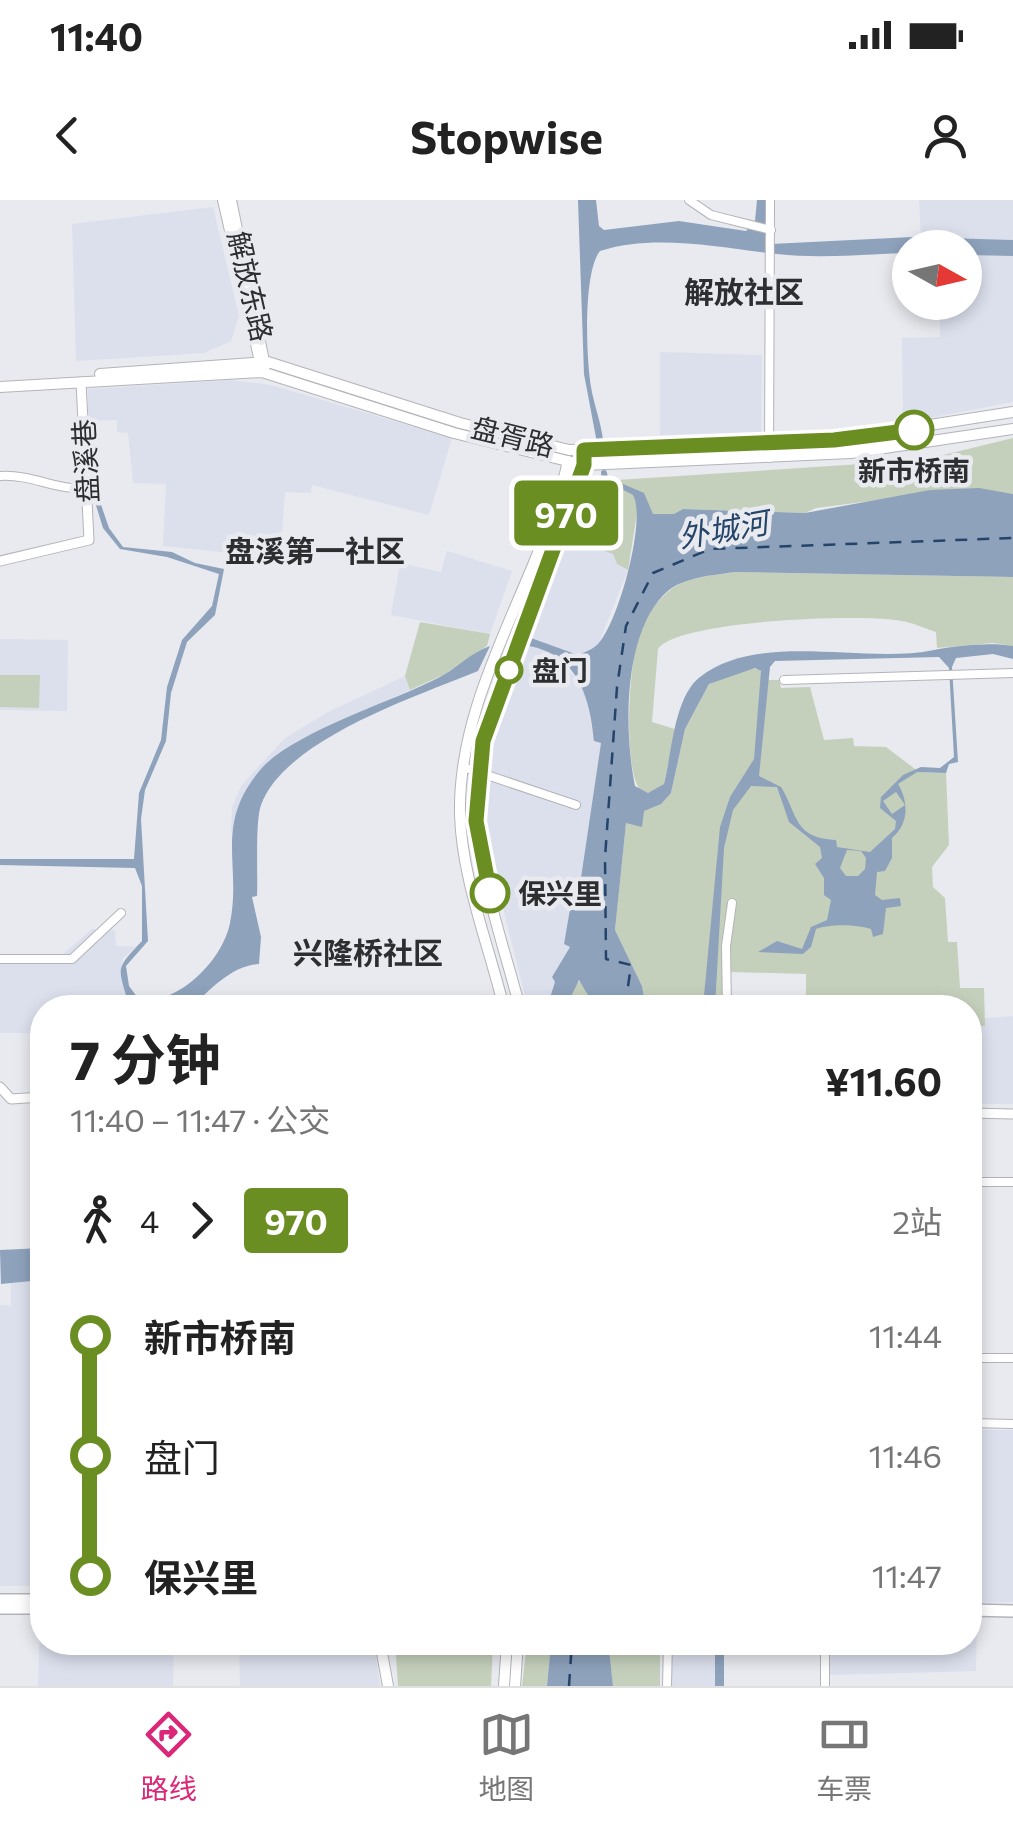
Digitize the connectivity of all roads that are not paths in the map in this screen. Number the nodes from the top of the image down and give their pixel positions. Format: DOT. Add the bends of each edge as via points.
graph roads {
  1 [pos="223,200"];
  2 [pos="233,200"];
  3 [pos="689,200"];
  4 [pos="770,200"];
  5 [pos="769,229"];
  6 [pos="263,365"];
  7 [pos="81,382"];
  8 [pos="0,385"];
  9 [pos="1013,414"];
  10 [pos="1013,427"];
  11 [pos="769,443"];
  12 [pos="569,450"];
  13 [pos="584,450"];
  14 [pos="769,458"];
  15 [pos="568,464"];
  16 [pos="584,465"];
  17 [pos="0,476"];
  18 [pos="87,488"];
  19 [pos="0,561"];
  20 [pos="1013,672"];
  21 [pos="784,680"];
  22 [pos="463,767"];
  23 [pos="478,770"];
  24 [pos="576,806"];
  25 [pos="732,903"];
  26 [pos="120,913"];
  27 [pos="0,959"];
  28 [pos="501,995"];
  29 [pos="517,995"];
  30 [pos="728,995"];
  31 [pos="0,1087"];
  32 [pos="30,1098"];
  33 [pos="982,1113"];
  34 [pos="1013,1114"];
  35 [pos="982,1182"];
  36 [pos="1013,1182"];
  37 [pos="982,1358"];
  38 [pos="1013,1358"];
  39 [pos="982,1424"];
  40 [pos="1013,1424"];
  41 [pos="0,1600"];
  42 [pos="30,1600"];
  43 [pos="0,1608"];
  44 [pos="30,1608"];
  45 [pos="982,1614"];
  46 [pos="1013,1615"];
  47 [pos="381,1655"];
  48 [pos="506,1655"];
  49 [pos="517,1655"];
  50 [pos="668,1655"];
  51 [pos="825,1655"];
  52 [pos="388,1686"];
  53 [pos="504,1686"];
  54 [pos="515,1686"];
  55 [pos="667,1686"];
  56 [pos="825,1686"];
  1 -- 6 [label="main road, 解放东路"];
  2 -- 6 [label="main road, 解放东路"];
  3 -- 5 [label="street" via="711,216"];
  4 -- 5 [label="street"];
  5 -- 11 [label="street"];
  6 -- 7 [label="main road, 盘胥路"];
  6 -- 8 [label="main road, 盘胥路"];
  6 -- 12 [label="main road, 盘胥路"];
  6 -- 15 [label="main road, 盘胥路"];
  7 -- 8 [label="main road, 盘胥路"];
  7 -- 18 [label="street, 盘溪巷"];
  9 -- 11 [label="main road, 盘胥路" via="880,435"];
  10 -- 14 [label="main road, 盘胥路" via="882,450"];
  11 -- 13 [label="main road, 盘胥路"];
  11 -- 14 [label="street"];
  12 -- 13 [label="main road, 盘胥路"];
  12 -- 15 [label="main road"];
  13 -- 16 [label="main road"];
  14 -- 16 [label="main road, 盘胥路"];
  15 -- 16 [label="main road, 盘胥路"];
  15 -- 22 [label="main road"];
  16 -- 23 [label="main road" via="487,727"];
  17 -- 18 [label="street" via="35,478 63,490"];
  18 -- 19 [label="street, 盘溪巷" via="88,540"];
  20 -- 21 [label="street"];
  22 -- 23 [label="street"];
  22 -- 28 [label="main road" via="460,821"];
  23 -- 24 [label="street"];
  23 -- 29 [label="main road" via="478,842"];
  25 -- 30 [label="street"];
  26 -- 27 [label="street" via="72,959"];
  31 -- 32 [label="street" via="11,1099"];
  33 -- 34 [label="street"];
  35 -- 36 [label="street"];
  37 -- 38 [label="street"];
  39 -- 40 [label="street"];
  41 -- 42 [label="main road"];
  43 -- 44 [label="main road"];
  45 -- 46 [label="main road"];
  47 -- 52 [label="main road"];
  48 -- 53 [label="main road"];
  49 -- 54 [label="main road"];
  50 -- 55 [label="street"];
  51 -- 56 [label="street"];
}
